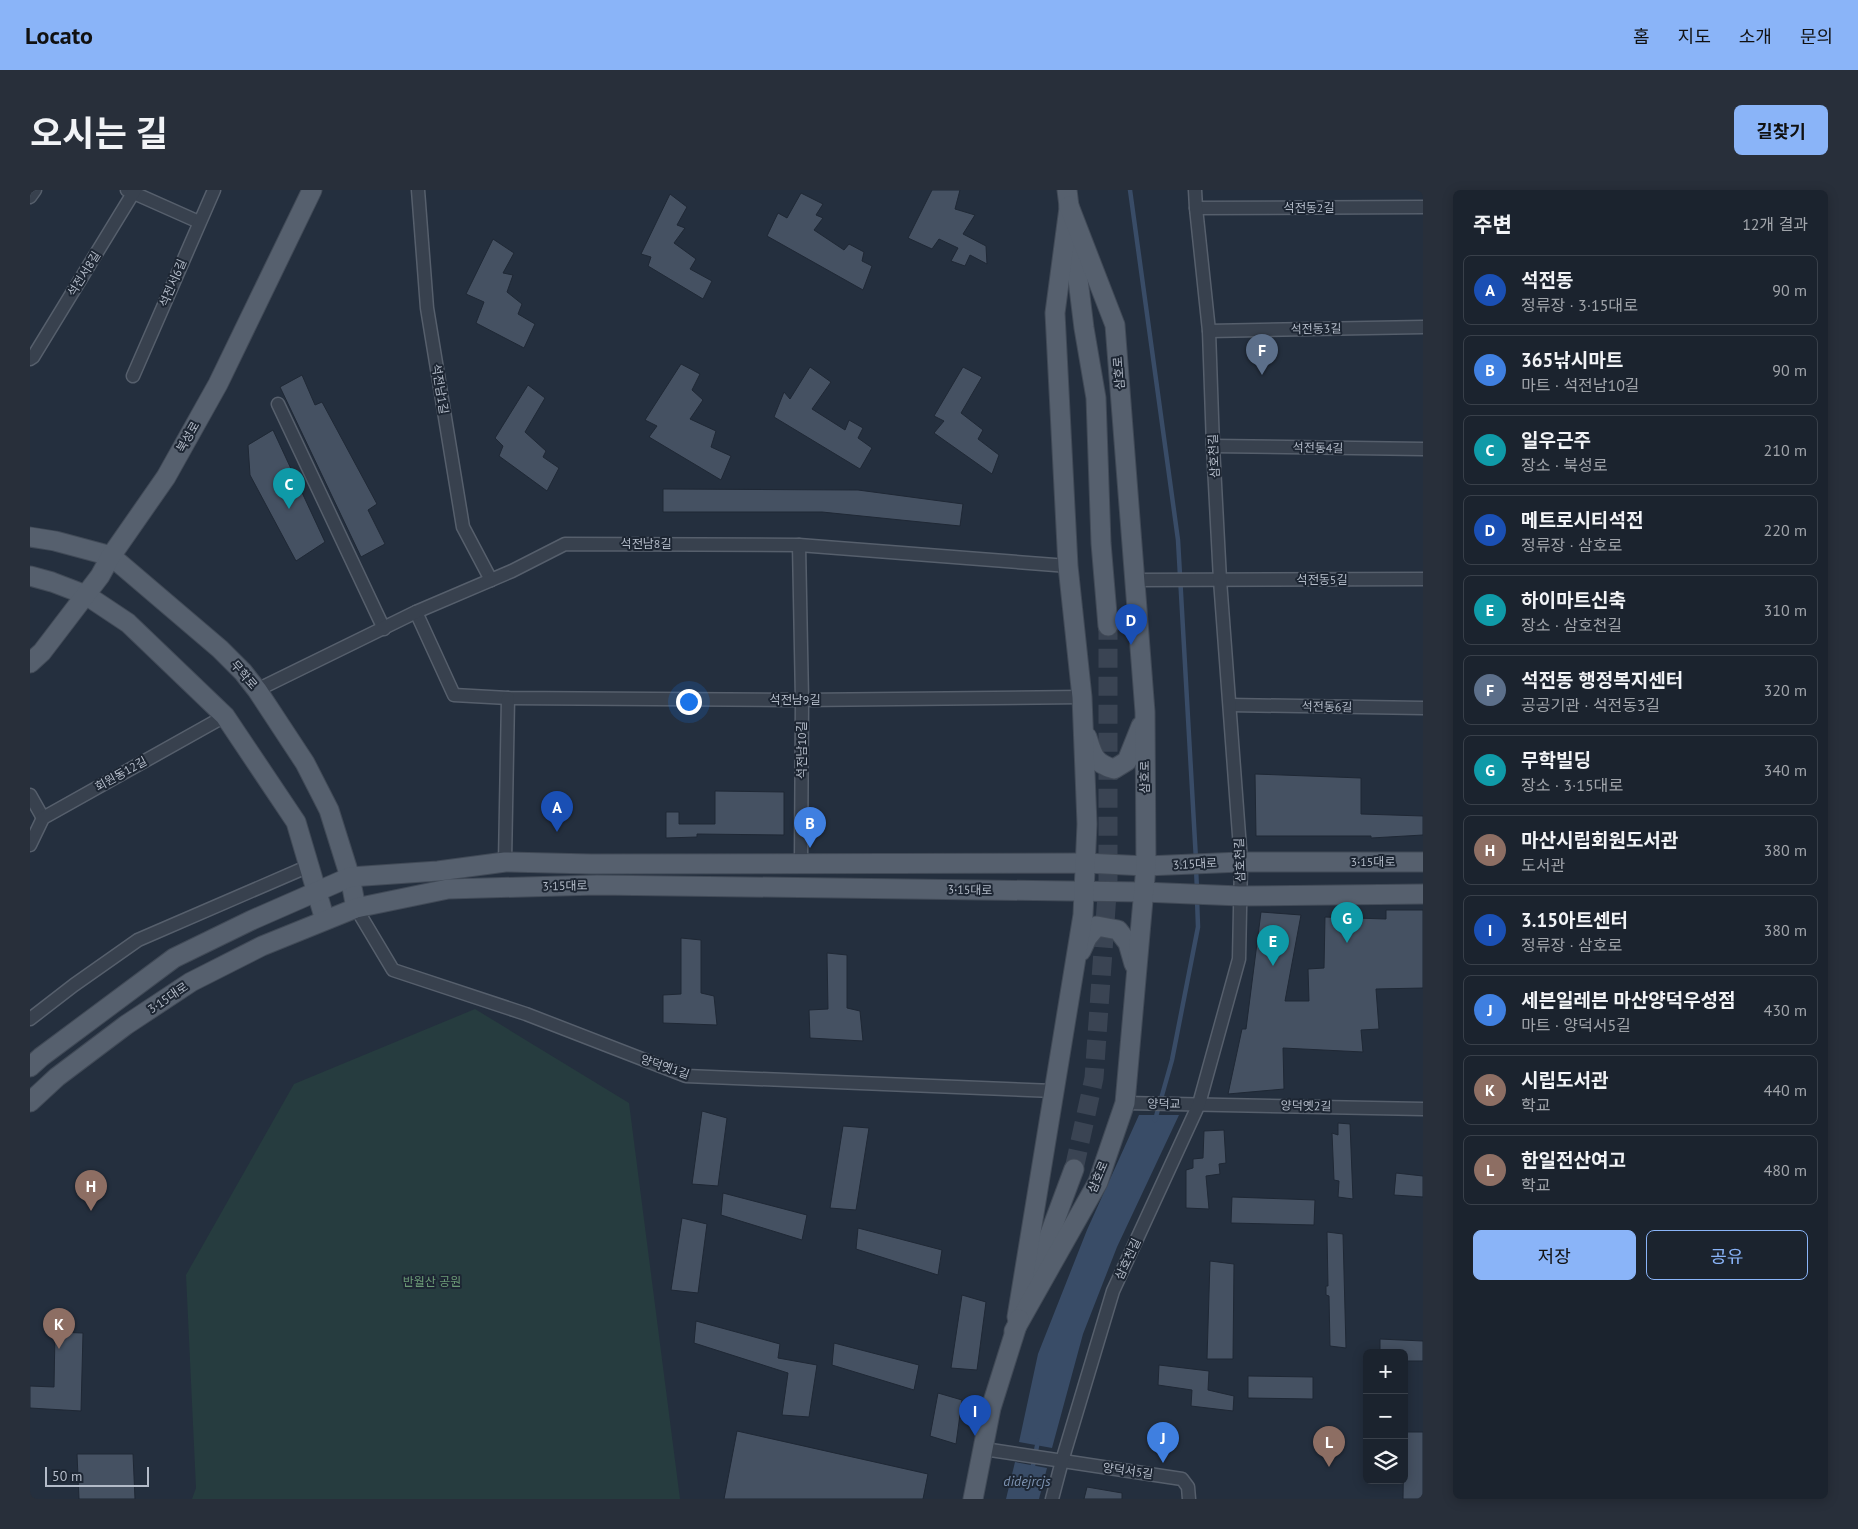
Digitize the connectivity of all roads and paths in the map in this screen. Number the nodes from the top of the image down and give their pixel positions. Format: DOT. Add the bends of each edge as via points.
graph roads {
  1 [pos="35,190"];
  2 [pos="214,190"];
  3 [pos="312,190"];
  4 [pos="418,190"];
  5 [pos="1195,190"];
  6 [pos="132,191"];
  7 [pos="30,197"];
  8 [pos="1068,198"];
  9 [pos="1423,207"];
  10 [pos="1196,208"];
  11 [pos="199,222"];
  12 [pos="1423,327"];
  13 [pos="1209,331"];
  14 [pos="32,358"];
  15 [pos="133,376"];
  16 [pos="278,404"];
  17 [pos="1213,446"];
  18 [pos="1423,449"];
  19 [pos="30,537"];
  20 [pos="799,545"];
  21 [pos="110,556"];
  22 [pos="1068,566"];
  23 [pos="30,576"];
  24 [pos="491,580"];
  25 [pos="1139,580"];
  26 [pos="1215,580"];
  27 [pos="1423,580"];
  28 [pos="86,595"];
  29 [pos="416,612"];
  30 [pos="1108,626"];
  31 [pos="384,629"];
  32 [pos="30,663"];
  33 [pos="257,690"];
  34 [pos="1082,697"];
  35 [pos="508,698"];
  36 [pos="802,700"];
  37 [pos="1230,705"];
  38 [pos="1423,708"];
  39 [pos="1145,712"];
  40 [pos="225,716"];
  41 [pos="1083,726"];
  42 [pos="30,795"];
  43 [pos="43,818"];
  44 [pos="30,845"];
  45 [pos="505,862"];
  46 [pos="1237,862"];
  47 [pos="1423,862"];
  48 [pos="1085,863"];
  49 [pos="801,864"];
  50 [pos="309,866"];
  51 [pos="1152,866"];
  52 [pos="350,877"];
  53 [pos="316,892"];
  54 [pos="1084,892"];
  55 [pos="1151,892"];
  56 [pos="1423,894"];
  57 [pos="1236,896"];
  58 [pos="356,908"];
  59 [pos="325,920"];
  60 [pos="1074,967"];
  61 [pos="1137,975"];
  62 [pos="30,1020"];
  63 [pos="30,1067"];
  64 [pos="1054,1091"];
  65 [pos="30,1102"];
  66 [pos="1131,1103"];
  67 [pos="1194,1104"];
  68 [pos="1423,1109"];
  69 [pos="1074,1169"];
  70 [pos="1014,1331"];
  71 [pos="984,1449"];
  72 [pos="1057,1460"];
  73 [pos="973,1499"];
  74 [pos="1052,1499"];
  75 [pos="1189,1499"];
  1 -- 7 [label="street"];
  2 -- 11 [label="street, 석전서6길"];
  3 -- 21 [label="main road, 북성로" via="218,384 166,477"];
  4 -- 24 [label="street, 석전남1길" via="427,308 464,528"];
  5 -- 10 [label="street, 삼호천길"];
  6 -- 11 [label="street"];
  6 -- 14 [label="street, 석전서8길"];
  8 -- 22 [label="main road, 삼호로" via="1055,314"];
  8 -- 25 [label="main road, 삼호로" via="1115,325"];
  8 -- 30 [label="main road, 삼호로" via="1096,398 1101,543"];
  9 -- 10 [label="street, 석전동2길"];
  10 -- 13 [label="street, 삼호천길"];
  11 -- 15 [label="street, 석전서6길"];
  12 -- 13 [label="street, 석전동3길"];
  13 -- 17 [label="street, 삼호천길"];
  16 -- 31 [label="street"];
  17 -- 18 [label="street, 석전동4길"];
  17 -- 26 [label="street, 삼호천길"];
  19 -- 21 [label="main road, 무학로"];
  20 -- 22 [label="street, 석전남8길"];
  20 -- 24 [label="street, 석전남8길" via="565,544"];
  20 -- 36 [label="street, 석전남10길"];
  21 -- 28 [label="main road, 북성로"];
  21 -- 33 [label="main road, 무학로" via="220,649"];
  22 -- 34 [label="main road, 삼호로"];
  23 -- 28 [label="main road"];
  24 -- 29 [label="street, 석전남8길"];
  25 -- 26 [label="street, 석전동5길"];
  25 -- 39 [label="main road, 삼호로"];
  26 -- 27 [label="street, 석전동5길"];
  26 -- 37 [label="street, 삼호천길"];
  28 -- 32 [label="main road, 북성로"];
  28 -- 40 [label="main road" via="128,623"];
  29 -- 31 [label="street, 석전남8길"];
  29 -- 35 [label="street, 석전남9길" via="454,695"];
  31 -- 33 [label="street, 석전남8길"];
  33 -- 52 [label="main road, 무학로" via="304,762 329,810"];
  34 -- 36 [label="street, 석전남9길"];
  34 -- 41 [label="main road, 삼호로"];
  35 -- 36 [label="street, 석전남9길"];
  35 -- 45 [label="street"];
  36 -- 49 [label="street, 석전남10길"];
  37 -- 38 [label="street, 석전동6길"];
  37 -- 46 [label="street, 삼호천길"];
  39 -- 41 [label="main road" via="1127,761 1114,769 1102,765 1093,754"];
  39 -- 51 [label="main road, 삼호로"];
  40 -- 43 [label="street, 회원동12길"];
  40 -- 50 [label="main road" via="296,822"];
  41 -- 48 [label="main road, 삼호로" via="1087,824"];
  42 -- 43 [label="street"];
  43 -- 44 [label="street"];
  45 -- 49 [label="main road, 3·15대로"];
  45 -- 52 [label="main road, 3·15대로" via="438,871"];
  46 -- 47 [label="main road, 3·15대로"];
  46 -- 51 [label="main road, 3.15대로"];
  46 -- 57 [label="street, 삼호천길"];
  48 -- 49 [label="main road, 3·15대로"];
  48 -- 51 [label="main road, 3·15대로"];
  48 -- 54 [label="main road, 삼호로"];
  50 -- 53 [label="main road"];
  50 -- 62 [label="street" via="138,940 74,984"];
  51 -- 55 [label="main road, 삼호로"];
  52 -- 53 [label="main road, 3·15대로"];
  52 -- 58 [label="main road, 무학로"];
  53 -- 59 [label="main road"];
  53 -- 63 [label="main road, 3·15대로" via="174,958"];
  54 -- 55 [label="main road, 3·15대로"];
  54 -- 58 [label="main road, 3·15대로" via="567,886 448,889"];
  54 -- 60 [label="main road, 삼호로"];
  55 -- 57 [label="main road"];
  55 -- 61 [label="main road, 삼호로"];
  56 -- 57 [label="main road"];
  57 -- 67 [label="street, 삼호천길" via="1239,959"];
  58 -- 59 [label="main road, 3·15대로"];
  58 -- 64 [label="street, 양덕옛1길" via="393,970 526,1014 686,1076"];
  59 -- 65 [label="main road, 3·15대로" via="262,946 191,982 126,1025"];
  60 -- 61 [label="main road" via="1087,938 1097,926 1118,930 1128,942"];
  60 -- 64 [label="main road, 삼호로"];
  61 -- 66 [label="main road, 삼호로"];
  64 -- 70 [label="main road, 삼호로"];
  66 -- 67 [label="street, 양덕교"];
  66 -- 70 [label="main road, 삼호로" via="1098,1182"];
  67 -- 68 [label="street, 양덕옛2길"];
  67 -- 72 [label="street, 삼호천길" via="1113,1291"];
  69 -- 70 [label="main road, 삼호로"];
  70 -- 71 [label="main road, 삼호로" via="991,1408"];
  71 -- 72 [label="street"];
  71 -- 73 [label="main road, 삼호로"];
  72 -- 74 [label="street, 삼호천길"];
  72 -- 75 [label="street, 양덕서5길" via="1182,1479 1188,1487"];
}
